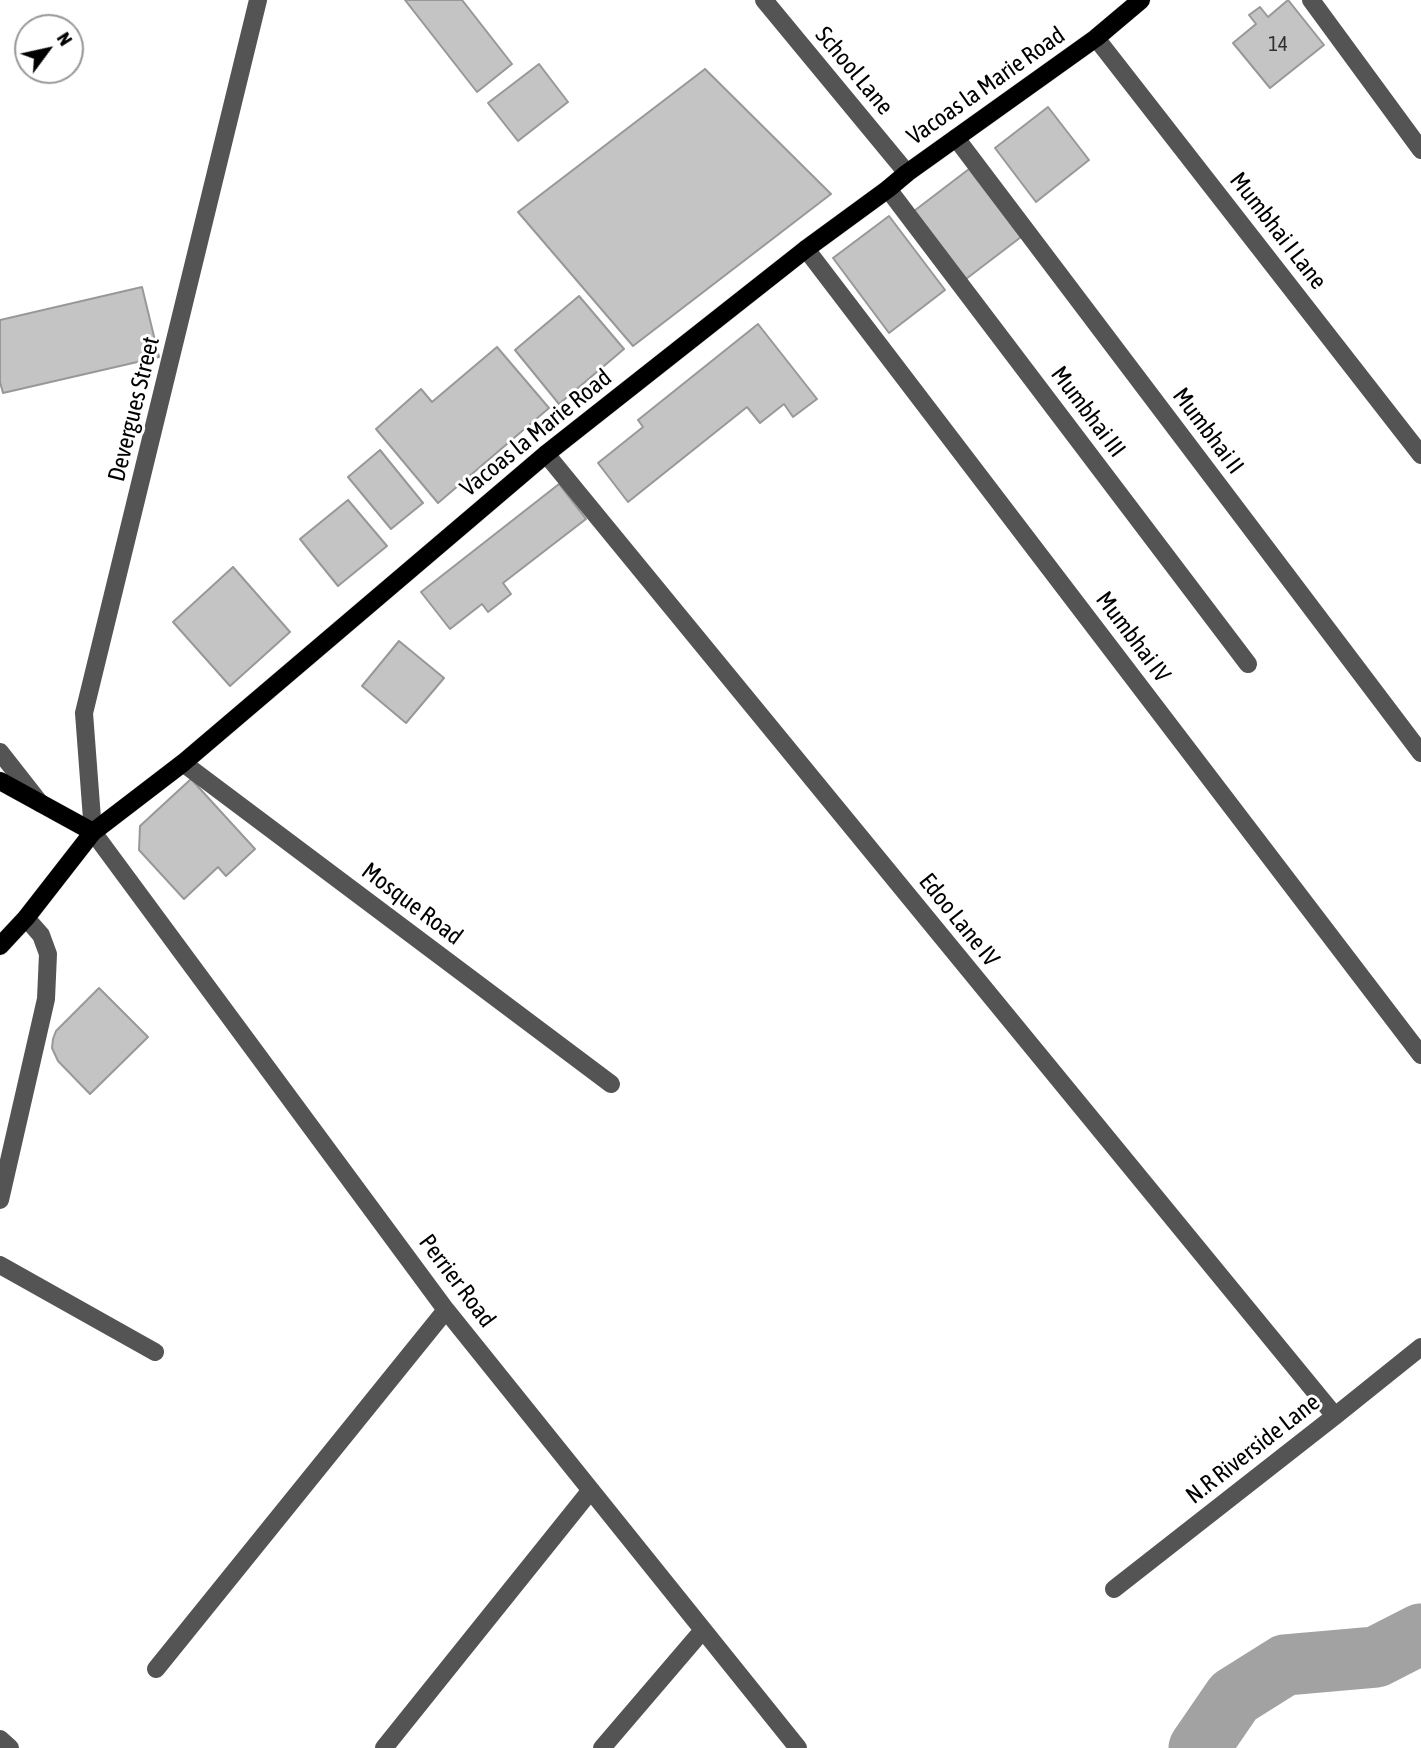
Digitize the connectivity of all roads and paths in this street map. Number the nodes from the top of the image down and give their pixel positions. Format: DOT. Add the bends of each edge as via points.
graph roads {
  1 [pos="258,0"];
  2 [pos="764,0"];
  3 [pos="1141,0"];
  4 [pos="1311,0"];
  5 [pos="1096,38"];
  6 [pos="956,138"];
  7 [pos="1421,150"];
  8 [pos="907,173"];
  9 [pos="888,189"];
  10 [pos="806,249"];
  11 [pos="546,454"];
  12 [pos="1421,455"];
  13 [pos="1248,664"];
  14 [pos="0,752"];
  15 [pos="1421,753"];
  16 [pos="183,763"];
  17 [pos="0,781"];
  18 [pos="40,803"];
  19 [pos="93,832"];
  20 [pos="26,918"];
  21 [pos="0,946"];
  22 [pos="1421,1055"];
  23 [pos="611,1084"];
  24 [pos="0,1200"];
  25 [pos="0,1265"];
  26 [pos="446,1310"];
  27 [pos="1421,1347"];
  28 [pos="155,1352"];
  29 [pos="1335,1416"];
  30 [pos="590,1490"];
  31 [pos="1114,1589"];
  32 [pos="703,1630"];
  33 [pos="156,1669"];
  34 [pos="0,1739"];
  35 [pos="10,1748"];
  36 [pos="384,1748"];
  37 [pos="602,1748"];
  38 [pos="798,1748"];
  1 -- 19 [label="street, Devergues Street" via="84,713"];
  2 -- 8 [label="street, School Lane"];
  3 -- 5 [label="main road, Vacoas la Marie Road"];
  4 -- 7 [label="street"];
  5 -- 6 [label="main road, Vacoas la Marie Road"];
  5 -- 12 [label="street, Mumbhai I Lane"];
  6 -- 8 [label="main road, Vacoas la Marie Road"];
  6 -- 15 [label="street, Mumbhai II"];
  8 -- 9 [label="main road, Vacoas la Marie Road"];
  9 -- 10 [label="main road, Vacoas la Marie Road"];
  9 -- 13 [label="street, Mumbhai III"];
  10 -- 11 [label="main road, Vacoas la Marie Road"];
  10 -- 22 [label="street, Mumbhai IV"];
  11 -- 16 [label="main road, Vacoas la Marie Road"];
  11 -- 29 [label="street, Edoo Lane IV"];
  14 -- 18 [label="street"];
  16 -- 19 [label="main road, Vacoas la Marie Road"];
  16 -- 23 [label="street, Mosque Road"];
  17 -- 18 [label="main road"];
  18 -- 19 [label="main road"];
  19 -- 20 [label="main road, Vacoas la Marie Road"];
  19 -- 26 [label="street, Perrier Road"];
  20 -- 21 [label="main road, Vacoas la Marie Road"];
  20 -- 24 [label="street" via="41,935 48,954 46,999"];
  25 -- 28 [label="street"];
  26 -- 30 [label="street, Perrier Road"];
  26 -- 33 [label="street"];
  27 -- 29 [label="street, N.R Riverside Lane"];
  29 -- 31 [label="street, N.R Riverside Lane"];
  30 -- 32 [label="street, Perrier Road"];
  30 -- 36 [label="street"];
  32 -- 37 [label="street"];
  32 -- 38 [label="street, Perrier Road"];
  34 -- 35 [label="street"];
}
